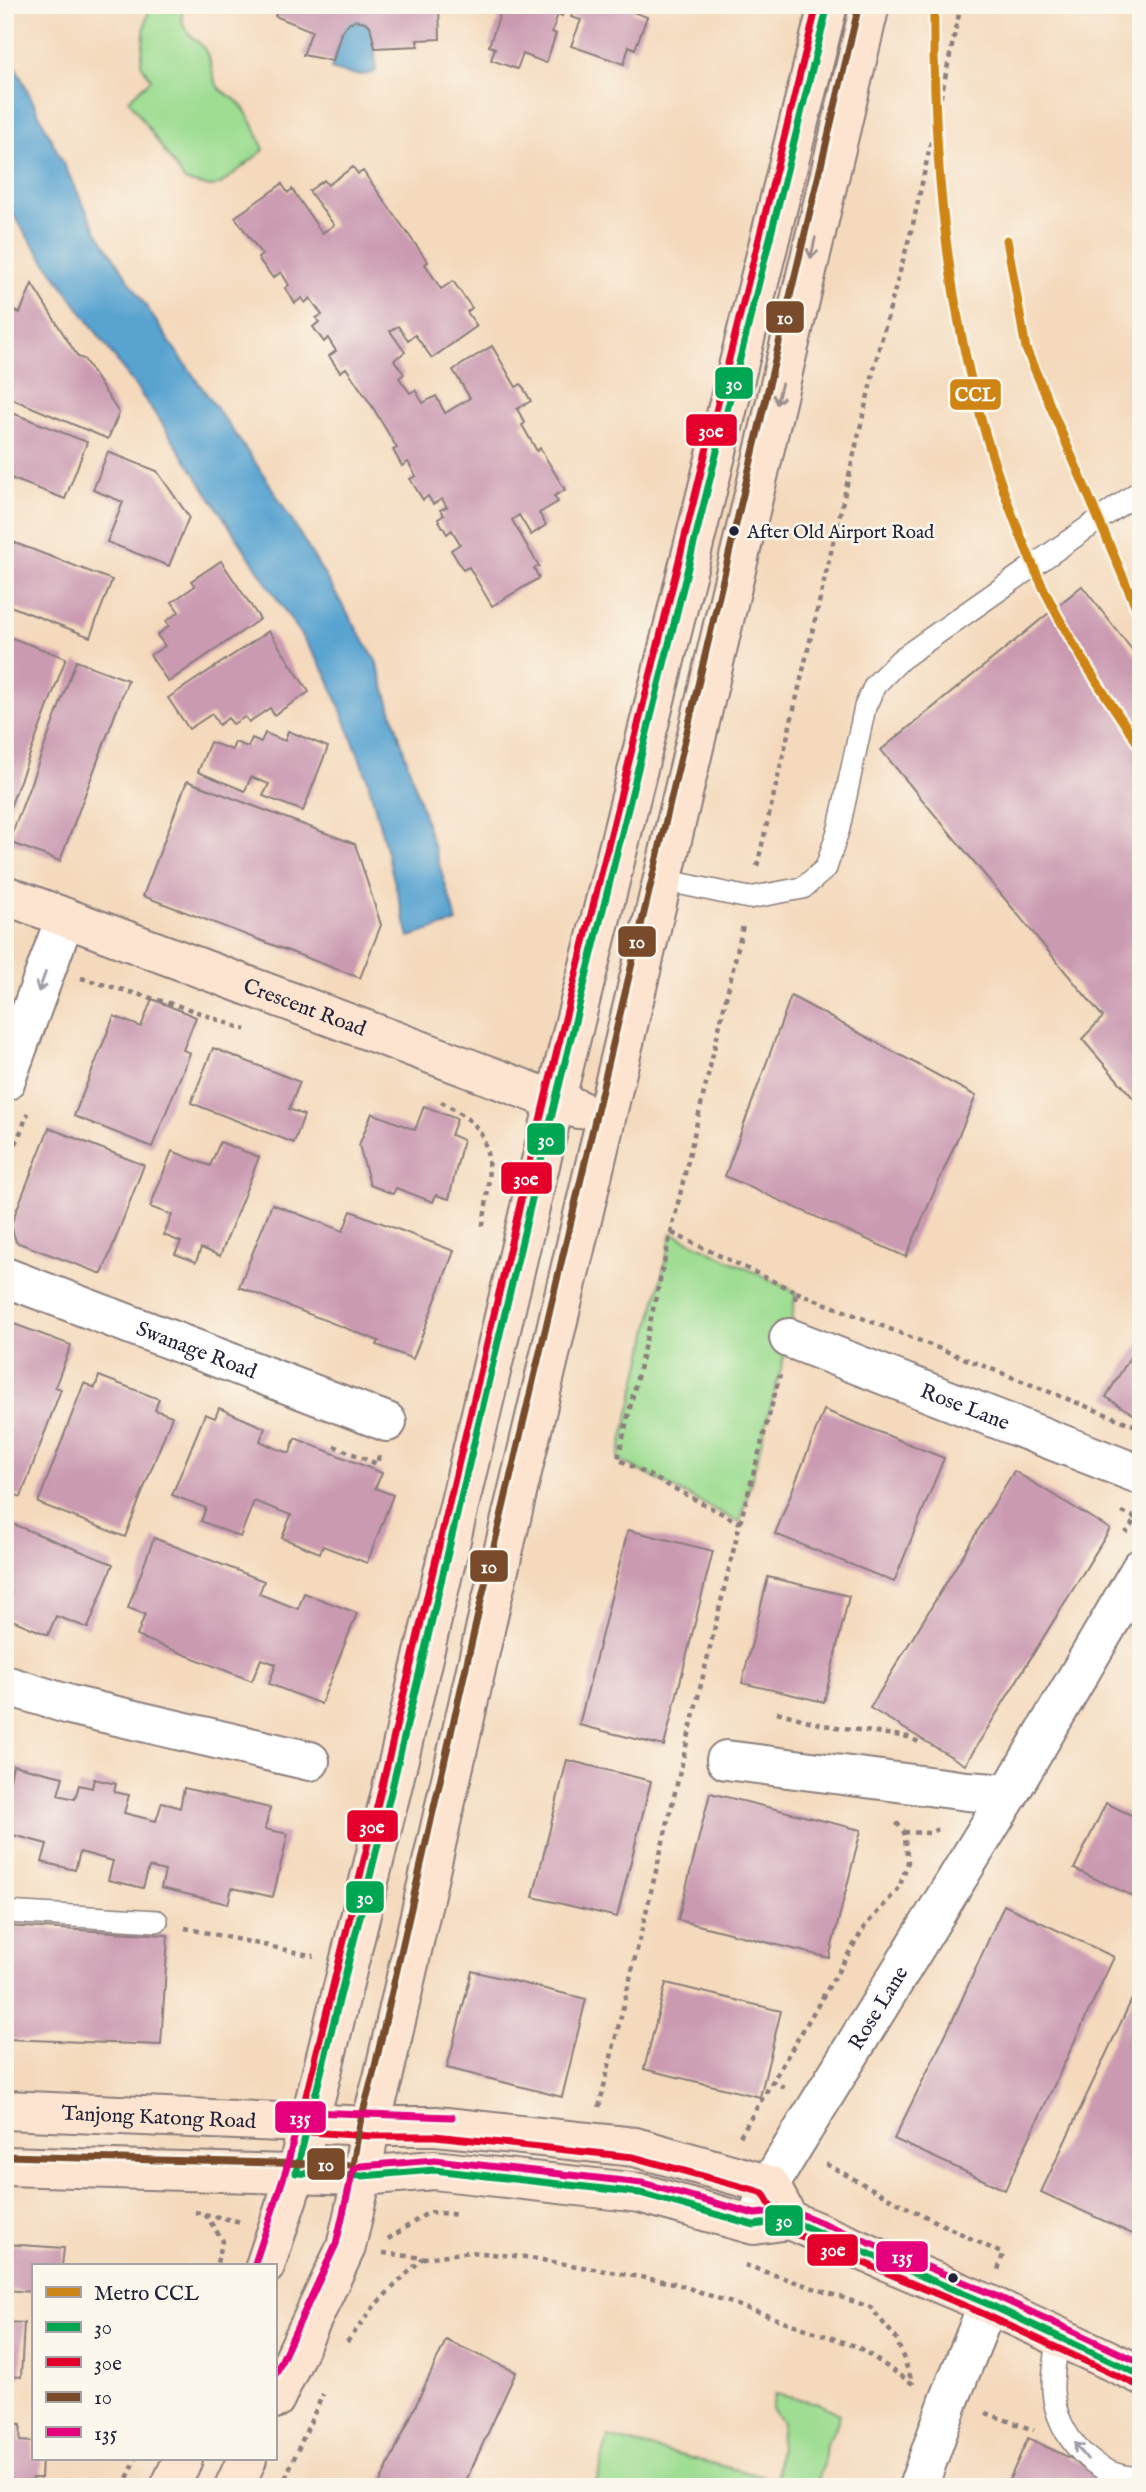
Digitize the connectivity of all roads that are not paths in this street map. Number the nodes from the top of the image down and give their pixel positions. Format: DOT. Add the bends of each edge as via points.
graph roads {
  1 [pos="828,5"];
  2 [pos="870,5"];
  3 [pos="1141,490"];
  4 [pos="663,880"];
  5 [pos="5,895"];
  6 [pos="61,931"];
  7 [pos="5,1082"];
  8 [pos="555,1102"];
  9 [pos="607,1118"];
  10 [pos="5,1278"];
  11 [pos="789,1338"];
  12 [pos="387,1422"];
  13 [pos="1141,1475"];
  14 [pos="1131,1554"];
  15 [pos="5,1685"];
  16 [pos="726,1760"];
  17 [pos="310,1761"];
  18 [pos="1009,1794"];
  19 [pos="5,1912"];
  20 [pos="157,1922"];
  21 [pos="5,2110"];
  22 [pos="309,2122"];
  23 [pos="370,2126"];
  24 [pos="5,2166"];
  25 [pos="296,2173"];
  26 [pos="777,2173"];
  27 [pos="362,2176"];
  28 [pos="771,2223"];
  29 [pos="266,2264"];
  30 [pos="988,2304"];
  31 [pos="1058,2337"];
  32 [pos="1141,2375"];
  33 [pos="276,2397"];
  34 [pos="183,2460"];
  35 [pos="247,2460"];
  36 [pos="1141,2477"];
  37 [pos="170,2487"];
  38 [pos="234,2487"];
  39 [pos="918,2487"];
  1 -- 8 [label="main road"];
  2 -- 4 [label="main road, one-way"];
  3 -- 4 [label="lane" via="901,659 875,685 865,707 826,868 803,888 749,898"];
  4 -- 9 [label="main road"];
  5 -- 6 [label="main road, Crescent Road"];
  6 -- 7 [label="street, one-way"];
  6 -- 8 [label="main road, Crescent Road"];
  8 -- 9 [label="main road, Crescent Road"];
  8 -- 22 [label="main road"];
  9 -- 23 [label="main road"];
  10 -- 12 [label="street, Swanage Road"];
  11 -- 13 [label="street, Rose Lane"];
  14 -- 18 [label="street, Rose Lane"];
  15 -- 17 [label="street" via="70,1705"];
  16 -- 18 [label="street"];
  18 -- 26 [label="street, Rose Lane"];
  19 -- 20 [label="lane"];
  21 -- 22 [label="main road, Tanjong Katong Road"];
  22 -- 23 [label="main road, Tanjong Katong Road"];
  22 -- 25 [label="main road"];
  23 -- 26 [label="main road, Tanjong Katong Road" via="436,2126 635,2147"];
  23 -- 27 [label="main road"];
  24 -- 25 [label="main road"];
  25 -- 27 [label="main road"];
  25 -- 29 [label="main road"];
  26 -- 28 [label="street, Rose Lane"];
  27 -- 28 [label="main road" via="434,2170 640,2193"];
  27 -- 33 [label="main road" via="346,2247"];
  28 -- 30 [label="main road"];
  30 -- 31 [label="main road"];
  30 -- 39 [label="street"];
  31 -- 32 [label="main road"];
  36 -- 31 [label="lane, one-way" via="1127,2478 1104,2470 1088,2461 1075,2445 1053,2389"];
  34 -- 37 [label="main road"];
  35 -- 38 [label="main road"];
}
